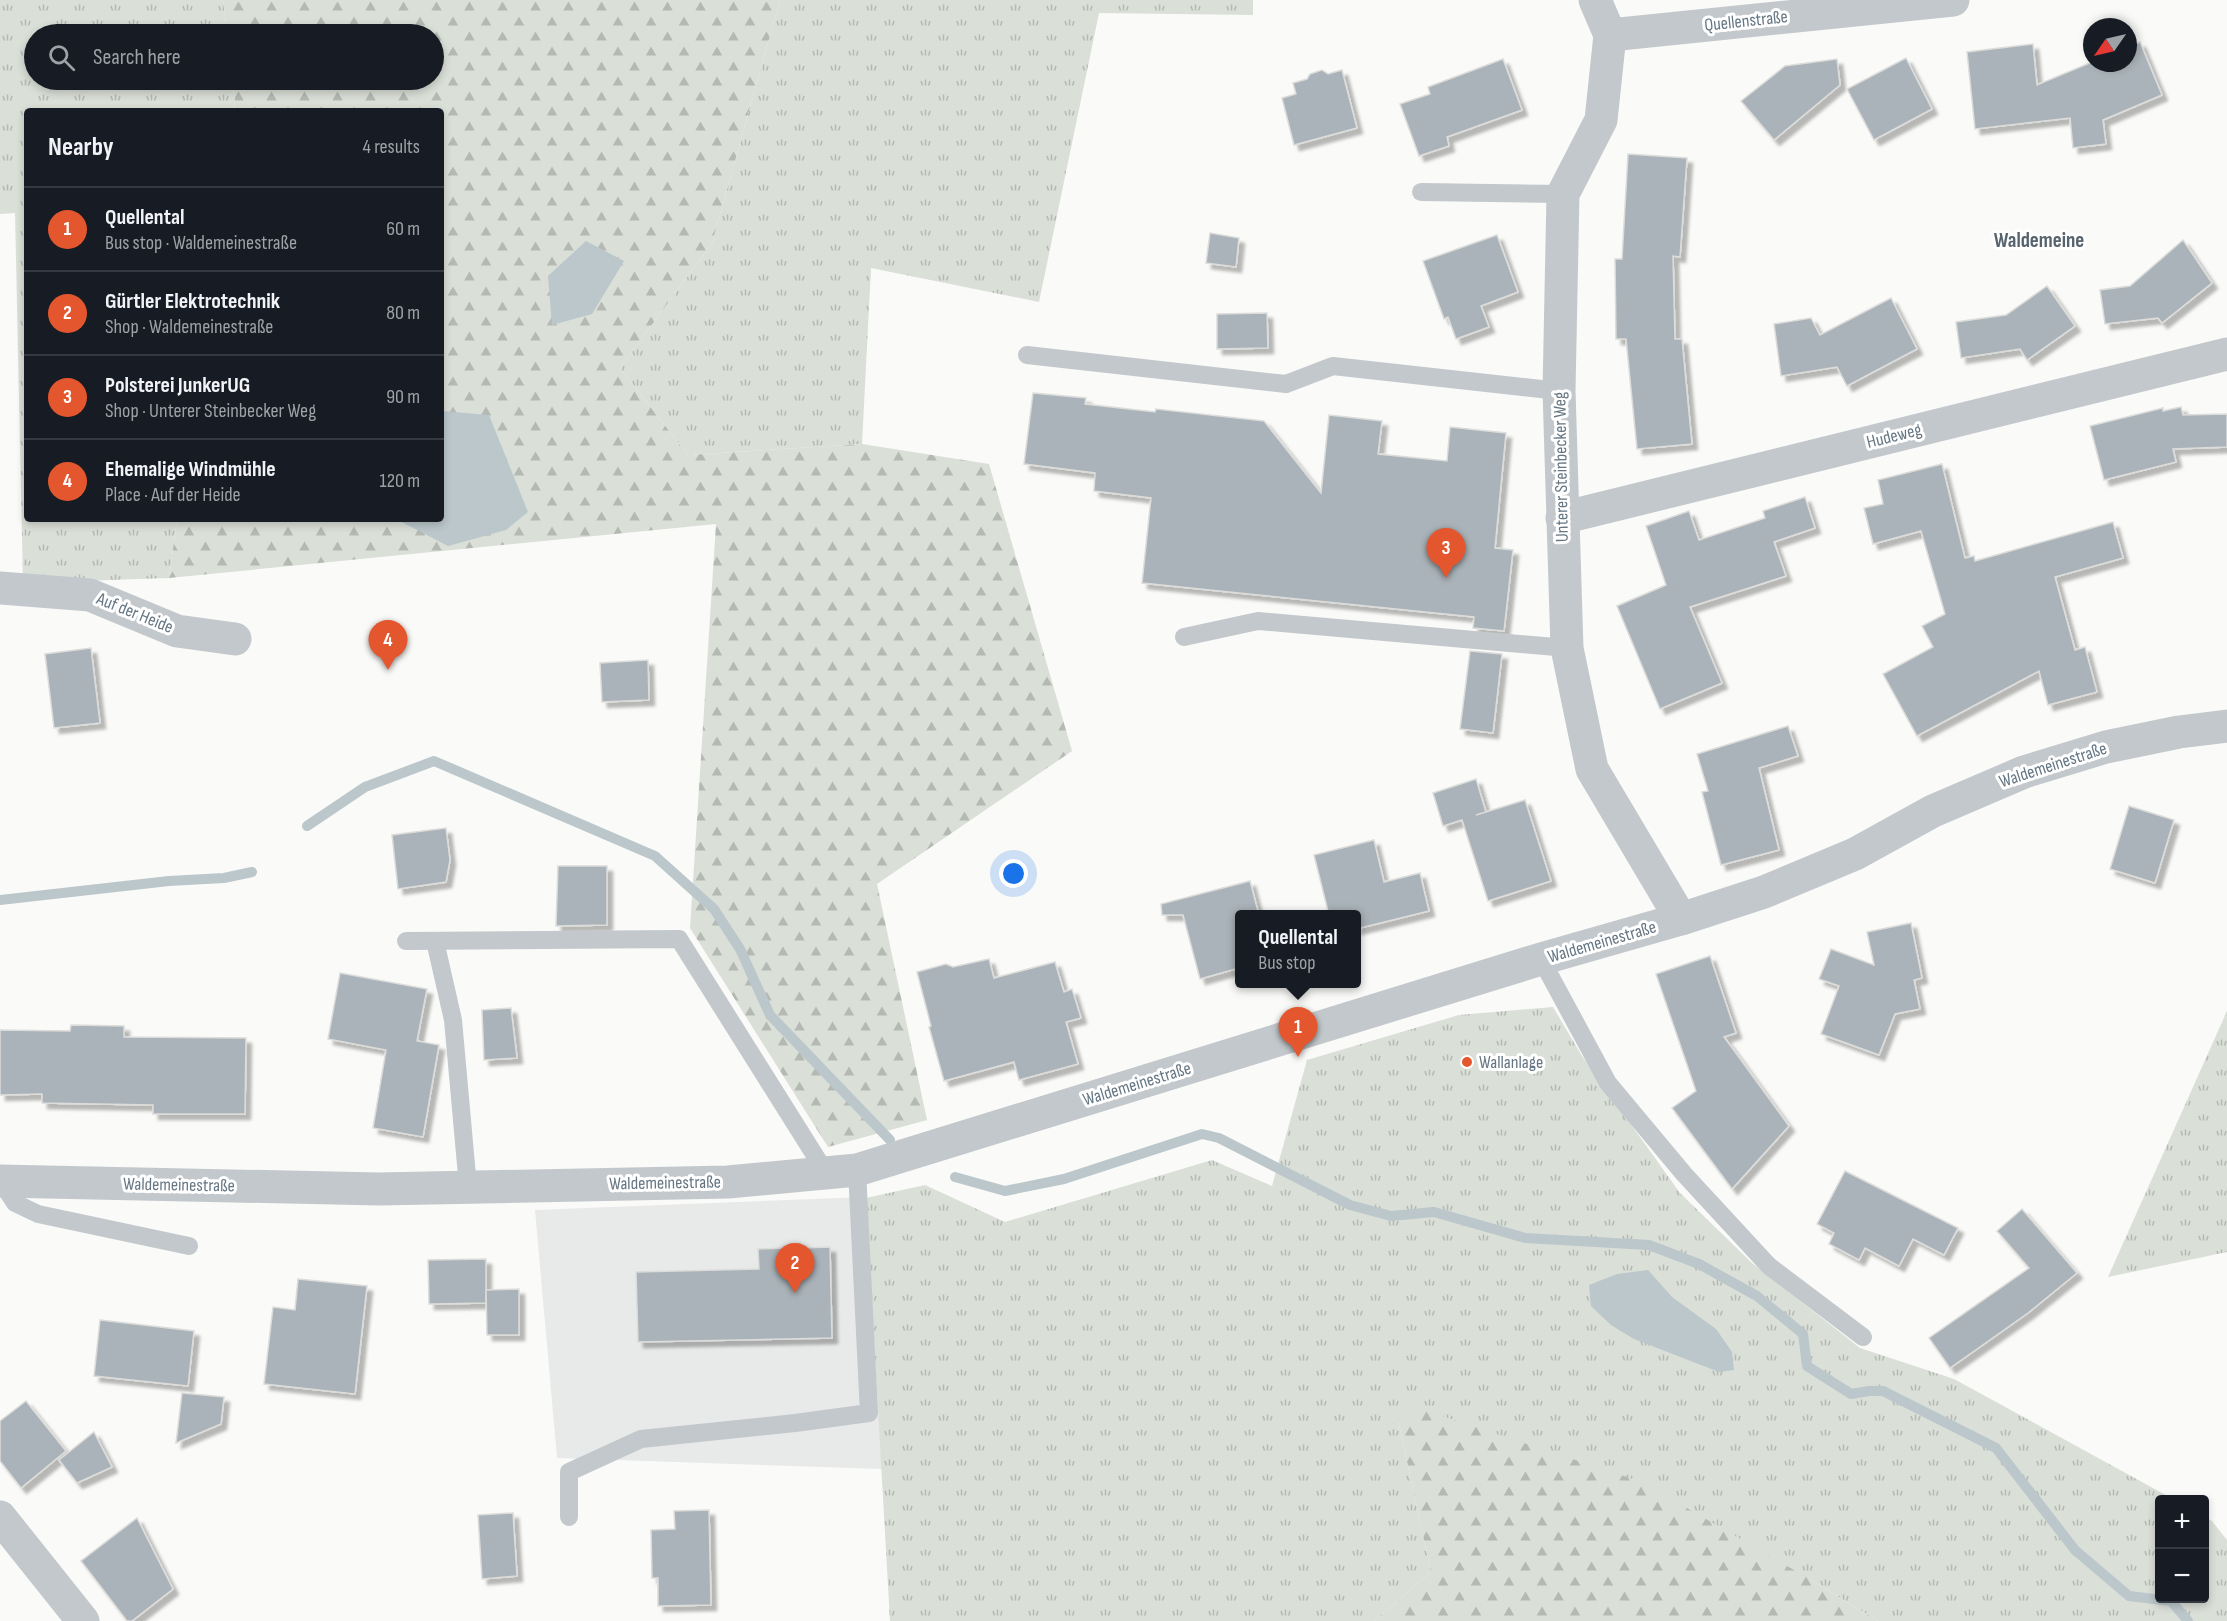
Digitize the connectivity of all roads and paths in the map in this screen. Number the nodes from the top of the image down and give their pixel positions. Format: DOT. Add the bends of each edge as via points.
graph roads {
  1 [pos="1595,0"];
  2 [pos="1953,0"];
  3 [pos="1610,35"];
  4 [pos="1421,192"];
  5 [pos="1563,194"];
  6 [pos="2227,354"];
  7 [pos="1027,355"];
  8 [pos="1559,391"];
  9 [pos="1562,518"];
  10 [pos="0,588"];
  11 [pos="1184,637"];
  12 [pos="235,639"];
  13 [pos="1567,648"];
  14 [pos="2227,726"];
  15 [pos="1682,919"];
  16 [pos="406,941"];
  17 [pos="435,941"];
  18 [pos="1541,959"];
  19 [pos="841,1172"];
  20 [pos="1,1181"];
  21 [pos="468,1187"];
  22 [pos="189,1246"];
  23 [pos="1863,1337"];
  24 [pos="0,1517"];
  25 [pos="569,1517"];
  26 [pos="83,1621"];
  1 -- 3 [label="street, Unterer Steinbecker Weg"];
  2 -- 3 [label="street, Quellenstraße"];
  3 -- 5 [label="street, Unterer Steinbecker Weg" via="1601,120"];
  4 -- 5 [label="lane"];
  5 -- 8 [label="street, Unterer Steinbecker Weg"];
  6 -- 9 [label="street, Hudeweg"];
  7 -- 8 [label="lane" via="1286,384 1334,366"];
  8 -- 9 [label="street, Unterer Steinbecker Weg"];
  9 -- 13 [label="street, Unterer Steinbecker Weg"];
  10 -- 12 [label="street, Auf der Heide" via="90,595 177,631"];
  11 -- 13 [label="lane" via="1258,621"];
  13 -- 15 [label="street, Unterer Steinbecker Weg" via="1593,769"];
  14 -- 15 [label="street, Waldemeinestraße" via="2106,747 2024,772 1933,811 1855,854 1764,892"];
  15 -- 18 [label="street, Waldemeinestraße"];
  16 -- 17 [label="lane"];
  17 -- 19 [label="lane" via="679,939"];
  17 -- 21 [label="lane" via="453,1020"];
  18 -- 19 [label="street, Waldemeinestraße"];
  18 -- 23 [label="lane" via="1608,1083 1684,1174 1769,1266"];
  19 -- 21 [label="street, Waldemeinestraße" via="728,1182"];
  19 -- 25 [label="lane" via="869,1413 641,1438 569,1473"];
  20 -- 21 [label="street, Waldemeinestraße" via="380,1189"];
  20 -- 22 [label="lane" via="15,1203 38,1214"];
  24 -- 26 [label="street"];
}
